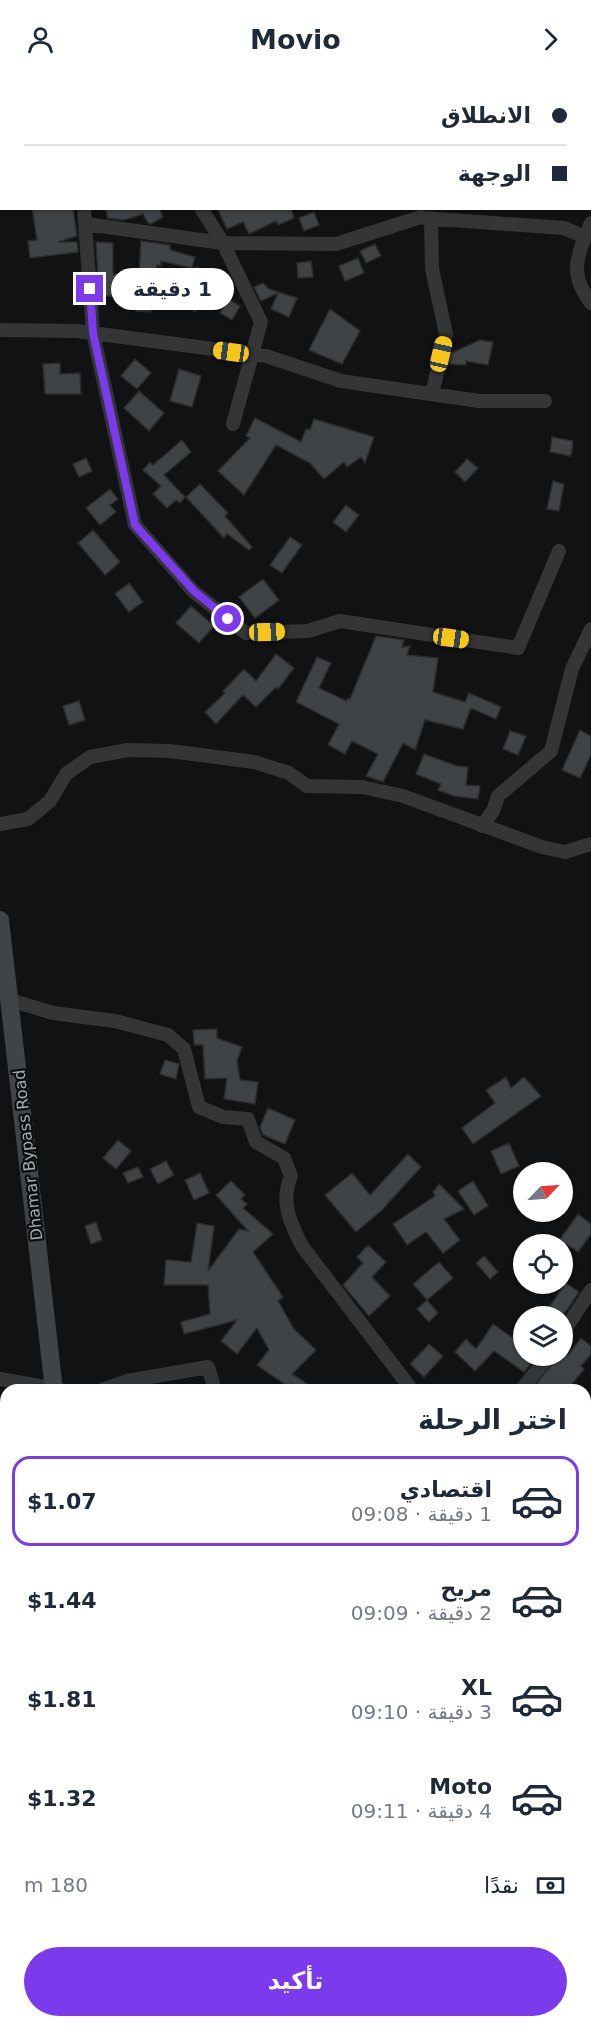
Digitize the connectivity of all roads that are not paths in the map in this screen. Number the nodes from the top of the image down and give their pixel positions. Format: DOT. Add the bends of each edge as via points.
graph roads {
  1 [pos="84,210"];
  2 [pos="202,210"];
  3 [pos="424,215"];
  4 [pos="86,224"];
  5 [pos="591,224"];
  6 [pos="585,237"];
  7 [pos="223,243"];
  8 [pos="591,303"];
  9 [pos="0,330"];
  10 [pos="93,333"];
  11 [pos="252,354"];
  12 [pos="432,394"];
  13 [pos="544,400"];
  14 [pos="233,424"];
  15 [pos="559,551"];
  16 [pos="591,629"];
  17 [pos="0,824"];
  18 [pos="482,826"];
  19 [pos="591,844"];
  20 [pos="0,920"];
  21 [pos="10,1000"];
  22 [pos="591,1290"];
  23 [pos="573,1317"];
  24 [pos="541,1366"];
  25 [pos="0,1378"];
  26 [pos="28,1384"];
  27 [pos="56,1384"];
  28 [pos="118,1384"];
  29 [pos="213,1384"];
  30 [pos="407,1384"];
  31 [pos="526,1384"];
  1 -- 4 [label="street"];
  2 -- 7 [label="street"];
  3 -- 6 [label="street" via="564,228"];
  3 -- 7 [label="street" via="336,244"];
  3 -- 12 [label="street" via="446,334"];
  4 -- 7 [label="street"];
  4 -- 10 [label="street"];
  5 -- 6 [label="street"];
  6 -- 8 [label="street" via="576,259 579,287"];
  7 -- 11 [label="street" via="261,322"];
  9 -- 10 [label="street"];
  10 -- 11 [label="street"];
  10 -- 15 [label="street" via="135,525 194,591 246,633 308,631 340,621 518,648"];
  11 -- 12 [label="street" via="341,381"];
  11 -- 14 [label="street"];
  12 -- 13 [label="street" via="479,401"];
  16 -- 18 [label="street" via="572,669 551,751 498,796"];
  17 -- 18 [label="street" via="28,819 50,801 66,774 90,757 128,750 254,762 289,773 307,786 362,787 393,794"];
  18 -- 19 [label="street" via="565,852"];
  20 -- 21 [label="main road, Dhamar Bypass Road"];
  21 -- 27 [label="main road, Dhamar Bypass Road"];
  21 -- 30 [label="street" via="53,1013 115,1021 168,1035 184,1049 199,1107 223,1117 248,1119 256,1142 284,1158 291,1176 285,1191 288,1219 302,1246"];
  22 -- 23 [label="street"];
  24 -- 31 [label="street"];
  25 -- 26 [label="street"];
  28 -- 29 [label="street" via="208,1367"];
}
